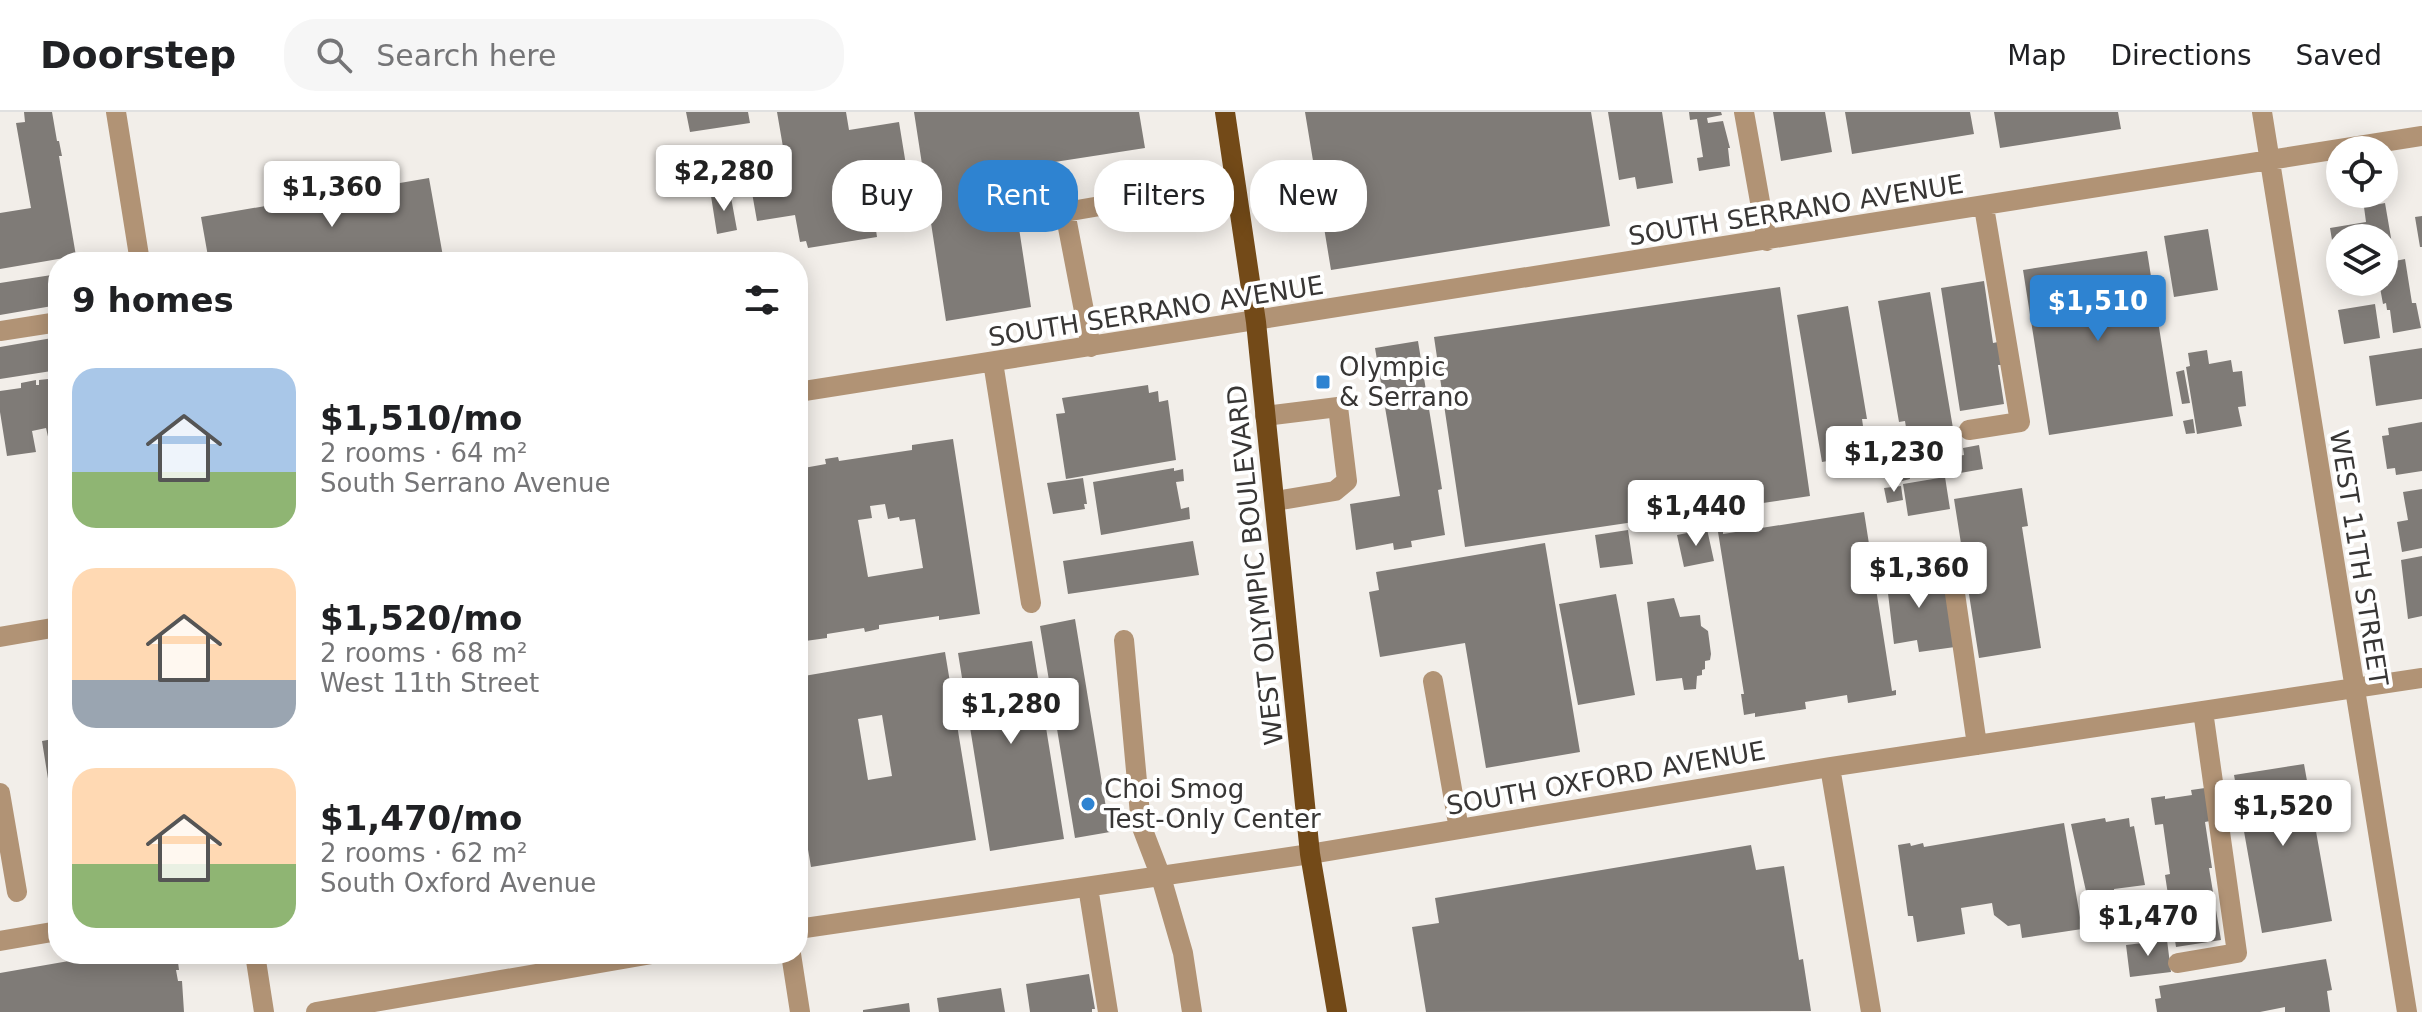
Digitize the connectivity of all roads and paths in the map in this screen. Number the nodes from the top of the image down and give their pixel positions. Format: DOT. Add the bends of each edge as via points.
graph roads {
  1 [pos="116,112"];
  2 [pos="1225,112"];
  3 [pos="1744,112"];
  4 [pos="2262,112"];
  5 [pos="2422,136"];
  6 [pos="2270,162"];
  7 [pos="1235,183"];
  8 [pos="1984,207"];
  9 [pos="1767,241"];
  10 [pos="138,252"];
  11 [pos="1256,322"];
  12 [pos="48,324"];
  13 [pos="0,331"];
  14 [pos="1091,347"];
  15 [pos="993,362"];
  16 [pos="808,390"];
  17 [pos="1265,416"];
  18 [pos="1969,430"];
  19 [pos="1275,501"];
  20 [pos="1950,559"];
  21 [pos="1031,603"];
  22 [pos="48,629"];
  23 [pos="0,637"];
  24 [pos="1124,640"];
  25 [pos="2422,678"];
  26 [pos="1433,681"];
  27 [pos="2353,690"];
  28 [pos="2203,711"];
  29 [pos="1977,745"];
  30 [pos="1830,767"];
  31 [pos="0,793"];
  32 [pos="1459,829"];
  33 [pos="1310,854"];
  34 [pos="1161,877"];
  35 [pos="1088,887"];
  36 [pos="17,892"];
  37 [pos="808,928"];
  38 [pos="48,933"];
  39 [pos="0,941"];
  40 [pos="2178,963"];
  41 [pos="257,964"];
  42 [pos="594,964"];
  43 [pos="793,964"];
  44 [pos="264,1012"];
  45 [pos="316,1012"];
  46 [pos="800,1012"];
  47 [pos="1108,1012"];
  48 [pos="1192,1012"];
  49 [pos="1337,1012"];
  50 [pos="1871,1012"];
  51 [pos="2407,1012"];
  1 -- 10 [label="street"];
  2 -- 7 [label="main road, WEST OLYMPIC BOULEVARD"];
  3 -- 9 [label="street"];
  4 -- 6 [label="street, WEST 11TH STREET"];
  5 -- 6 [label="street, SOUTH SERRANO AVENUE"];
  6 -- 8 [label="street, SOUTH SERRANO AVENUE"];
  6 -- 27 [label="street, WEST 11TH STREET"];
  7 -- 11 [label="main road, WEST OLYMPIC BOULEVARD"];
  7 -- 14 [label="street" via="1065,212"];
  8 -- 9 [label="street, SOUTH SERRANO AVENUE"];
  8 -- 18 [label="street" via="2020,422"];
  9 -- 11 [label="street, SOUTH SERRANO AVENUE"];
  11 -- 14 [label="street, SOUTH SERRANO AVENUE"];
  11 -- 17 [label="main road, WEST OLYMPIC BOULEVARD"];
  12 -- 13 [label="street"];
  14 -- 15 [label="street, SOUTH SERRANO AVENUE"];
  15 -- 16 [label="street, SOUTH SERRANO AVENUE"];
  15 -- 21 [label="street"];
  17 -- 19 [label="main road, WEST OLYMPIC BOULEVARD"];
  17 -- 19 [label="street" via="1338,407 1347,481 1335,491"];
  19 -- 33 [label="main road, WEST OLYMPIC BOULEVARD"];
  20 -- 29 [label="street"];
  22 -- 23 [label="street"];
  24 -- 34 [label="street" via="1141,825"];
  25 -- 27 [label="street, SOUTH OXFORD AVENUE"];
  26 -- 32 [label="street"];
  27 -- 28 [label="street, SOUTH OXFORD AVENUE"];
  27 -- 51 [label="street, WEST 11TH STREET"];
  28 -- 29 [label="street, SOUTH OXFORD AVENUE"];
  28 -- 40 [label="street" via="2237,953"];
  29 -- 30 [label="street, SOUTH OXFORD AVENUE"];
  30 -- 32 [label="street, SOUTH OXFORD AVENUE"];
  30 -- 50 [label="street"];
  31 -- 36 [label="street"];
  32 -- 33 [label="street, SOUTH OXFORD AVENUE"];
  33 -- 34 [label="street, SOUTH OXFORD AVENUE"];
  33 -- 49 [label="main road, WEST OLYMPIC BOULEVARD"];
  34 -- 35 [label="street, SOUTH OXFORD AVENUE"];
  34 -- 48 [label="street" via="1183,953"];
  35 -- 37 [label="street, SOUTH OXFORD AVENUE"];
  35 -- 47 [label="street"];
  38 -- 39 [label="street"];
  41 -- 44 [label="street"];
  42 -- 45 [label="street"];
  43 -- 46 [label="street"];
}
